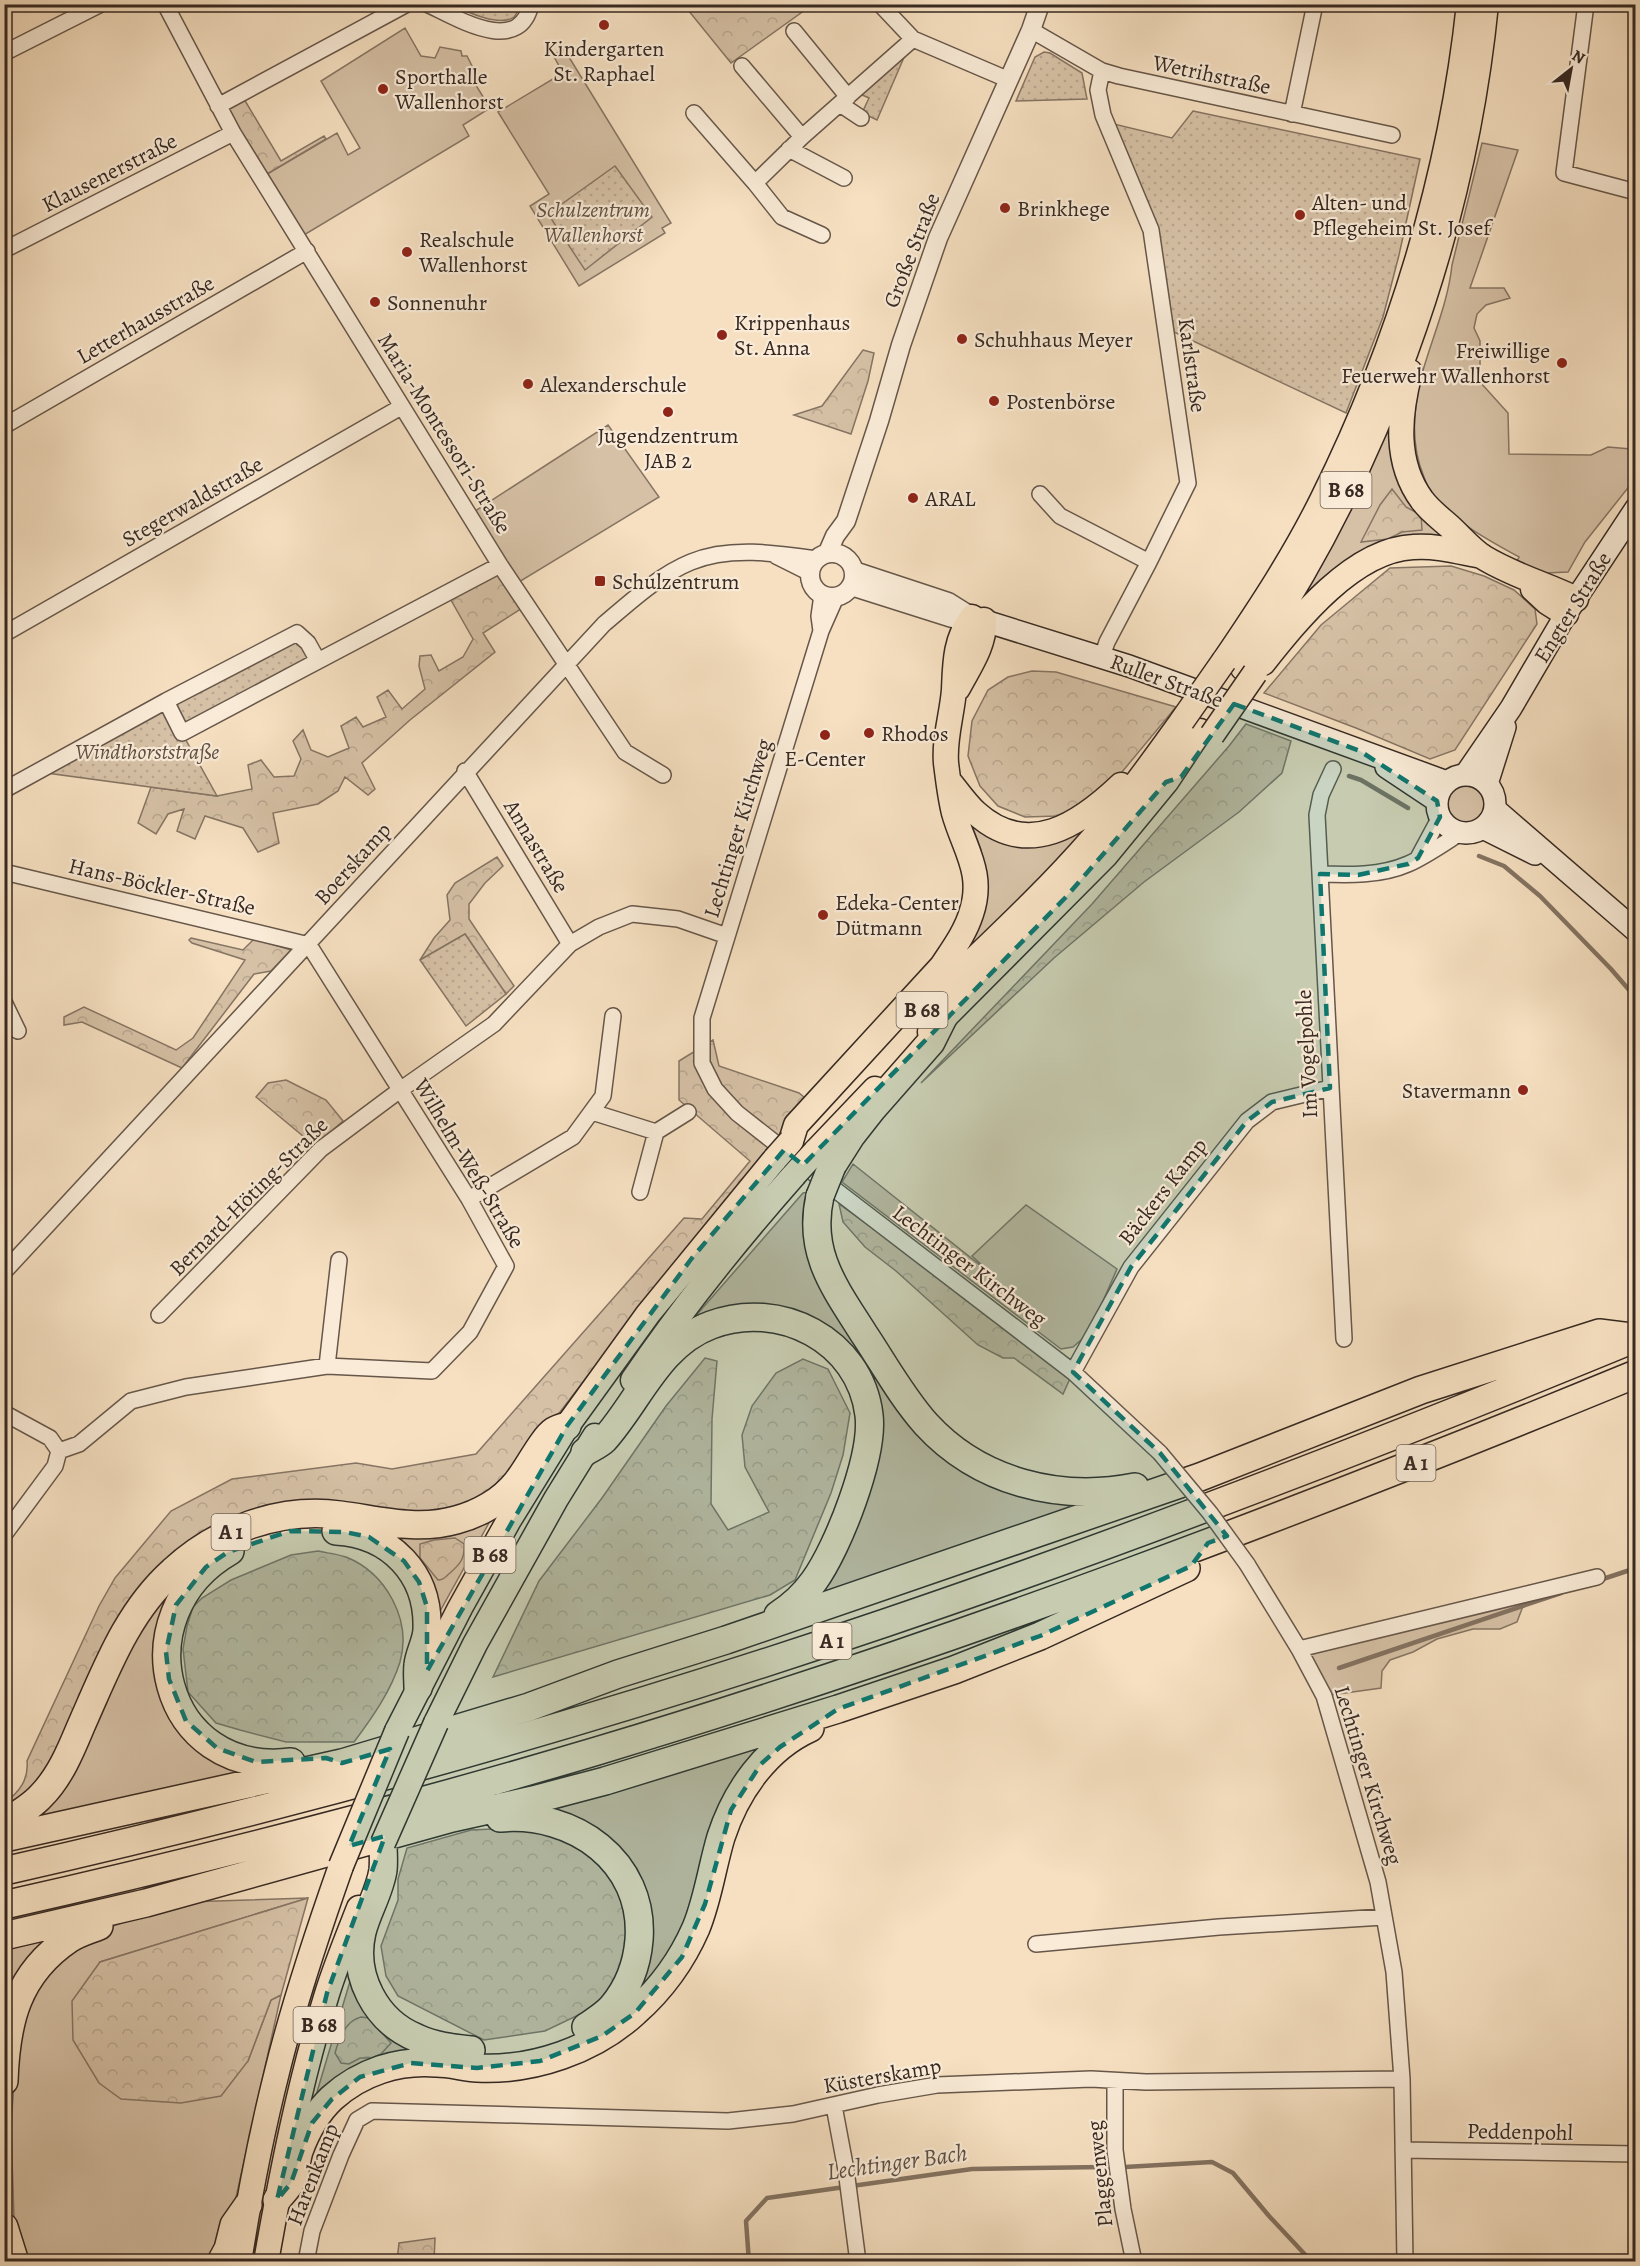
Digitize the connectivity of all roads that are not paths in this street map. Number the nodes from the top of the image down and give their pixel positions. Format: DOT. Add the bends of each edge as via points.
graph roads {
  1 [pos="101,4"];
  2 [pos="165,4"];
  3 [pos="407,4"];
  4 [pos="427,4"];
  5 [pos="531,4"];
  6 [pos="880,4"];
  7 [pos="1040,4"];
  8 [pos="1315,4"];
  9 [pos="1469,4"];
  10 [pos="1486,4"];
  11 [pos="1586,4"];
  12 [pos="1031,30"];
  13 [pos="794,31"];
  14 [pos="913,39"];
  15 [pos="4,53"];
  16 [pos="742,66"];
  17 [pos="1102,71"];
  18 [pos="1009,80"];
  19 [pos="844,100"];
  20 [pos="218,106"];
  21 [pos="694,113"];
  22 [pos="1292,114"];
  23 [pos="861,118"];
  24 [pos="233,133"];
  25 [pos="1392,135"];
  26 [pos="802,137"];
  27 [pos="789,149"];
  28 [pos="844,178"];
  29 [pos="755,183"];
  30 [pos="1635,192"];
  31 [pos="822,235"];
  32 [pos="4,250"];
  33 [pos="307,251"];
  34 [pos="1432,274"];
  35 [pos="401,407"];
  36 [pos="4,426"];
  37 [pos="1041,494"];
  38 [pos="1635,508"];
  39 [pos="1482,556"];
  40 [pos="1149,562"];
  41 [pos="500,565"];
  42 [pos="834,566"];
  43 [pos="829,596"];
  44 [pos="1571,606"];
  45 [pos="978,619"];
  46 [pos="4,634"];
  47 [pos="1101,657"];
  48 [pos="318,661"];
  49 [pos="567,663"];
  50 [pos="1241,668"];
  51 [pos="166,701"];
  52 [pos="1511,708"];
  53 [pos="1198,729"];
  54 [pos="1163,748"];
  55 [pos="1360,751"];
  56 [pos="1333,769"];
  57 [pos="465,771"];
  58 [pos="663,775"];
  59 [pos="1456,778"];
  60 [pos="948,780"];
  61 [pos="1487,784"];
  62 [pos="4,789"];
  63 [pos="1438,809"];
  64 [pos="1495,809"];
  65 [pos="1483,828"];
  66 [pos="1460,832"];
  67 [pos="1418,858"];
  68 [pos="1560,866"];
  69 [pos="4,872"];
  70 [pos="1320,874"];
  71 [pos="1635,931"];
  72 [pos="727,936"];
  73 [pos="570,944"];
  74 [pos="309,945"];
  75 [pos="4,1002"];
  76 [pos="613,1016"];
  77 [pos="944,1018"];
  78 [pos="18,1030"];
  79 [pos="1330,1088"];
  80 [pos="400,1090"];
  81 [pos="592,1112"];
  82 [pos="688,1112"];
  83 [pos="656,1132"];
  84 [pos="793,1137"];
  85 [pos="824,1159"];
  86 [pos="640,1192"];
  87 [pos="469,1198"];
  88 [pos="339,1260"];
  89 [pos="4,1272"];
  90 [pos="159,1315"];
  91 [pos="1635,1338"];
  92 [pos="1344,1339"];
  93 [pos="327,1366"];
  94 [pos="1073,1372"];
  95 [pos="1635,1374"];
  96 [pos="4,1413"];
  97 [pos="567,1426"];
  98 [pos="59,1451"];
  99 [pos="585,1452"];
  100 [pos="1200,1477"];
  101 [pos="4,1535"];
  102 [pos="1208,1543"];
  103 [pos="1597,1577"];
  104 [pos="750,1632"];
  105 [pos="1299,1649"];
  106 [pos="418,1688"];
  107 [pos="838,1709"];
  108 [pos="342,1763"];
  109 [pos="452,1818"];
  110 [pos="4,1823"];
  111 [pos="4,1838"];
  112 [pos="380,1849"];
  113 [pos="4,1871"];
  114 [pos="146,1903"];
  115 [pos="4,1905"];
  116 [pos="1384,1917"];
  117 [pos="4,1936"];
  118 [pos="1035,1944"];
  119 [pos="1402,2079"];
  120 [pos="1115,2080"];
  121 [pos="4,2081"];
  122 [pos="834,2106"];
  123 [pos="372,2111"];
  124 [pos="1403,2150"];
  125 [pos="1635,2154"];
  126 [pos="277,2200"];
  127 [pos="248,2205"];
  128 [pos="4,2227"];
  129 [pos="15,2262"];
  130 [pos="221,2262"];
  131 [pos="239,2262"];
  132 [pos="266,2262"];
  133 [pos="306,2262"];
  134 [pos="858,2262"];
  135 [pos="1134,2262"];
  136 [pos="1405,2262"];
  1 -- 15 [label="street"];
  2 -- 20 [label="street, Maria-Montessori-Straße"];
  3 -- 20 [label="street"];
  4 -- 5 [label="street" via="478,28 509,32 522,24"];
  6 -- 14 [label="street"];
  7 -- 12 [label="street, Große Straße"];
  8 -- 22 [label="street"];
  9 -- 50 [label="highway, B 68" via="1450,129 1420,254 1356,429 1279,577"];
  10 -- 34 [label="highway, B 68" via="1466,140"];
  11 -- 30 [label="street" via="1564,173"];
  12 -- 17 [label="street, Wetrihstraße"];
  12 -- 18 [label="street, Große Straße"];
  13 -- 19 [label="street"];
  14 -- 18 [label="street"];
  14 -- 19 [label="street"];
  16 -- 26 [label="street"];
  17 -- 22 [label="street, Wetrihstraße"];
  17 -- 40 [label="street, Karlstraße" via="1098,90 1103,115 1151,230 1188,483"];
  18 -- 42 [label="street, Große Straße" via="938,238 846,521 847,539"];
  19 -- 23 [label="street"];
  19 -- 26 [label="street"];
  20 -- 24 [label="street, Maria-Montessori-Straße"];
  21 -- 29 [label="street"];
  22 -- 25 [label="street, Wetrihstraße"];
  24 -- 32 [label="street, Klausenerstraße"];
  24 -- 33 [label="street, Maria-Montessori-Straße"];
  26 -- 27 [label="street"];
  27 -- 28 [label="street"];
  27 -- 29 [label="street"];
  29 -- 31 [label="street" via="782,216"];
  33 -- 35 [label="street, Maria-Montessori-Straße"];
  33 -- 36 [label="street, Letterhausstraße"];
  34 -- 39 [label="highway" via="1434,293 1403,401 1402,452 1411,483 1423,502"];
  34 -- 50 [label="highway, B 68" via="1372,435 1340,504 1313,558"];
  35 -- 41 [label="street, Maria-Montessori-Straße"];
  35 -- 46 [label="street, Stegerwaldstraße"];
  37 -- 40 [label="street" via="1060,516"];
  38 -- 44 [label="main road, Engter Straße"];
  39 -- 44 [label="highway"];
  39 -- 50 [label="highway" via="1414,546 1375,556 1336,583 1287,634"];
  40 -- 47 [label="street, Karlstraße"];
  41 -- 48 [label="street"];
  41 -- 49 [label="street, Maria-Montessori-Straße"];
  42 -- 43 [label="street" via="813,586"];
  42 -- 43 [label="street" via="848,591"];
  42 -- 45 [label="street, Ruller Straße" via="948,602"];
  42 -- 49 [label="street, Boerskamp" via="773,555 732,553 689,562 603,624"];
  43 -- 72 [label="street, Lechtinger Kirchweg" via="822,631"];
  44 -- 52 [label="main road, Engter Straße"];
  45 -- 47 [label="main road, Ruller Straße"];
  45 -- 60 [label="highway" via="962,629 956,652 945,746"];
  47 -- 55 [label="main road, Ruller Straße"];
  48 -- 51 [label="street" via="297,633"];
  48 -- 51 [label="street" via="182,734"];
  49 -- 57 [label="street, Boerskamp"];
  49 -- 58 [label="street, Maria-Montessori-Straße" via="625,752"];
  50 -- 53 [label="highway, bridge"];
  50 -- 53 [label="highway, B 68, bridge"];
  51 -- 62 [label="street"];
  52 -- 59 [label="main road, Engter Straße"];
  52 -- 61 [label="main road, Engter Straße"];
  53 -- 54 [label="highway, B 68"];
  53 -- 77 [label="highway, B 68" via="1181,777 1166,782 1065,898"];
  54 -- 60 [label="highway" via="1145,758 1104,801 1073,824 1049,834 1030,836 992,825 976,813"];
  54 -- 84 [label="highway, B 68" via="1093,838 1049,885"];
  55 -- 59 [label="main road, Ruller Straße"];
  55 -- 63 [label="main road, Ruller Straße"];
  56 -- 70 [label="street, Im Vogelpohle" via="1317,814"];
  57 -- 73 [label="street, Annastraße"];
  57 -- 74 [label="street, Boerskamp"];
  59 -- 61 [label="main road" via="1473,776"];
  59 -- 63 [label="main road" via="1438,794"];
  60 -- 84 [label="highway" via="975,872 972,913 942,966 796,1125"];
  61 -- 64 [label="main road"];
  63 -- 66 [label="main road" via="1445,824"];
  63 -- 67 [label="street"];
  64 -- 65 [label="main road"];
  64 -- 68 [label="main road"];
  65 -- 66 [label="main road"];
  65 -- 68 [label="main road"];
  66 -- 67 [label="street"];
  67 -- 70 [label="street" via="1389,870 1358,875"];
  68 -- 71 [label="main road"];
  69 -- 74 [label="street, Hans-Böckler-Straße"];
  70 -- 79 [label="street, Im Vogelpohle"];
  72 -- 73 [label="street, Bernard-Höting-Straße" via="678,919 632,914"];
  72 -- 94 [label="street, Lechtinger Kirchweg" via="702,1018 702,1063 715,1089 737,1113"];
  73 -- 80 [label="street, Bernard-Höting-Straße" via="494,1024"];
  74 -- 80 [label="street, Wilhelm-Weß-Straße"];
  74 -- 89 [label="street, Boerskamp"];
  75 -- 78 [label="street"];
  76 -- 81 [label="street" via="603,1096"];
  77 -- 85 [label="highway" via="931,1042 851,1136"];
  79 -- 92 [label="street, Im Vogelpohle"];
  79 -- 94 [label="street, Bäckers Kamp" via="1272,1102 1247,1121 1131,1267"];
  80 -- 87 [label="street, Wilhelm-Weß-Straße"];
  80 -- 90 [label="street, Bernard-Höting-Straße" via="321,1149"];
  81 -- 83 [label="street"];
  81 -- 87 [label="street" via="573,1137"];
  82 -- 83 [label="street"];
  83 -- 86 [label="street"];
  84 -- 97 [label="highway, B 68, bridge" via="670,1286"];
  85 -- 99 [label="highway, B 68, bridge" via="794,1175 741,1235 667,1330"];
  85 -- 100 [label="highway, bridge" via="816,1228 821,1259 831,1283 908,1402 947,1443 993,1473 1063,1491 1113,1490 1182,1475"];
  87 -- 93 [label="street, Wilhelm-Weß-Straße" via="506,1266 470,1332 432,1371"];
  88 -- 93 [label="street"];
  91 -- 100 [label="highway" via="1599,1333 1421,1390"];
  91 -- 113 [label="highway, A 1" via="1179,1519 737,1672 351,1786 229,1819"];
  93 -- 98 [label="street, Wilhelm-Weß-Straße" via="186,1387 131,1401 79,1444"];
  94 -- 105 [label="street, Lechtinger Kirchweg, bridge" via="1160,1453 1210,1513 1247,1564"];
  95 -- 102 [label="highway, A 1"];
  96 -- 98 [label="street" via="50,1438"];
  97 -- 106 [label="highway, B 68" via="509,1520"];
  97 -- 110 [label="highway, A 1" via="553,1432 516,1484 500,1499 457,1520 411,1526 337,1514 278,1516 249,1525 201,1550 173,1570 135,1613 57,1775 41,1796"];
  98 -- 101 [label="street" via="54,1466"];
  99 -- 104 [label="highway" via="603,1441 658,1364 709,1326 732,1318 775,1318 815,1333 847,1360 869,1414 870,1436 858,1484 835,1542 814,1581 783,1612"];
  99 -- 112 [label="highway, B 68, bridge" via="475,1644"];
  100 -- 104 [label="highway"];
  102 -- 107 [label="highway" via="1191,1566 1040,1636"];
  102 -- 115 [label="highway, A 1" via="898,1654 589,1753 245,1848"];
  103 -- 105 [label="street"];
  104 -- 108 [label="highway" via="529,1707"];
  105 -- 116 [label="street, Lechtinger Kirchweg" via="1324,1696 1378,1882"];
  106 -- 108 [label="highway" via="427,1607 419,1582 387,1547 369,1537 345,1532 290,1531 228,1552 206,1567 176,1605 166,1652 169,1679 186,1721 217,1748 237,1757 278,1764 326,1758"];
  106 -- 127 [label="highway, B 68, bridge" via="341,1866 302,1980 277,2071"];
  107 -- 109 [label="highway" via="605,1781"];
  107 -- 126 [label="highway" via="780,1747 744,1786 731,1810 705,1904 682,1957 634,2013 602,2036 540,2061 477,2068 411,2063 360,2077 332,2099 312,2123 291,2183"];
  108 -- 111 [label="highway"];
  109 -- 112 [label="highway" via="473,1822 519,1816 548,1820 594,1841 613,1858 636,1902 640,1926 638,1953 628,1983 611,2008 586,2027 514,2050 477,2051 442,2046 395,2026 364,1985 360,1958 362,1933 383,1872"];
  109 -- 114 [label="highway"];
  112 -- 126 [label="highway, B 68" via="327,1993"];
  114 -- 117 [label="highway"];
  114 -- 121 [label="highway" via="71,1938 46,1957 27,1979 14,2007"];
  116 -- 118 [label="street"];
  116 -- 119 [label="street, Lechtinger Kirchweg" via="1394,1972"];
  119 -- 120 [label="street, Küsterskamp"];
  119 -- 124 [label="street, Lechtinger Kirchweg"];
  120 -- 122 [label="street, Küsterskamp" via="936,2085"];
  120 -- 135 [label="street, Plaggenweg" via="1115,2150"];
  122 -- 123 [label="street, Küsterskamp" via="728,2121"];
  122 -- 134 [label="street"];
  123 -- 133 [label="street, Harenkamp" via="357,2120 341,2155 312,2230"];
  124 -- 125 [label="street, Peddenpohl"];
  124 -- 136 [label="street, Lechtinger Kirchweg"];
  126 -- 132 [label="highway, B 68"];
  127 -- 130 [label="highway" via="234,2225"];
  127 -- 131 [label="highway, B 68"];
  128 -- 129 [label="highway"];
}
